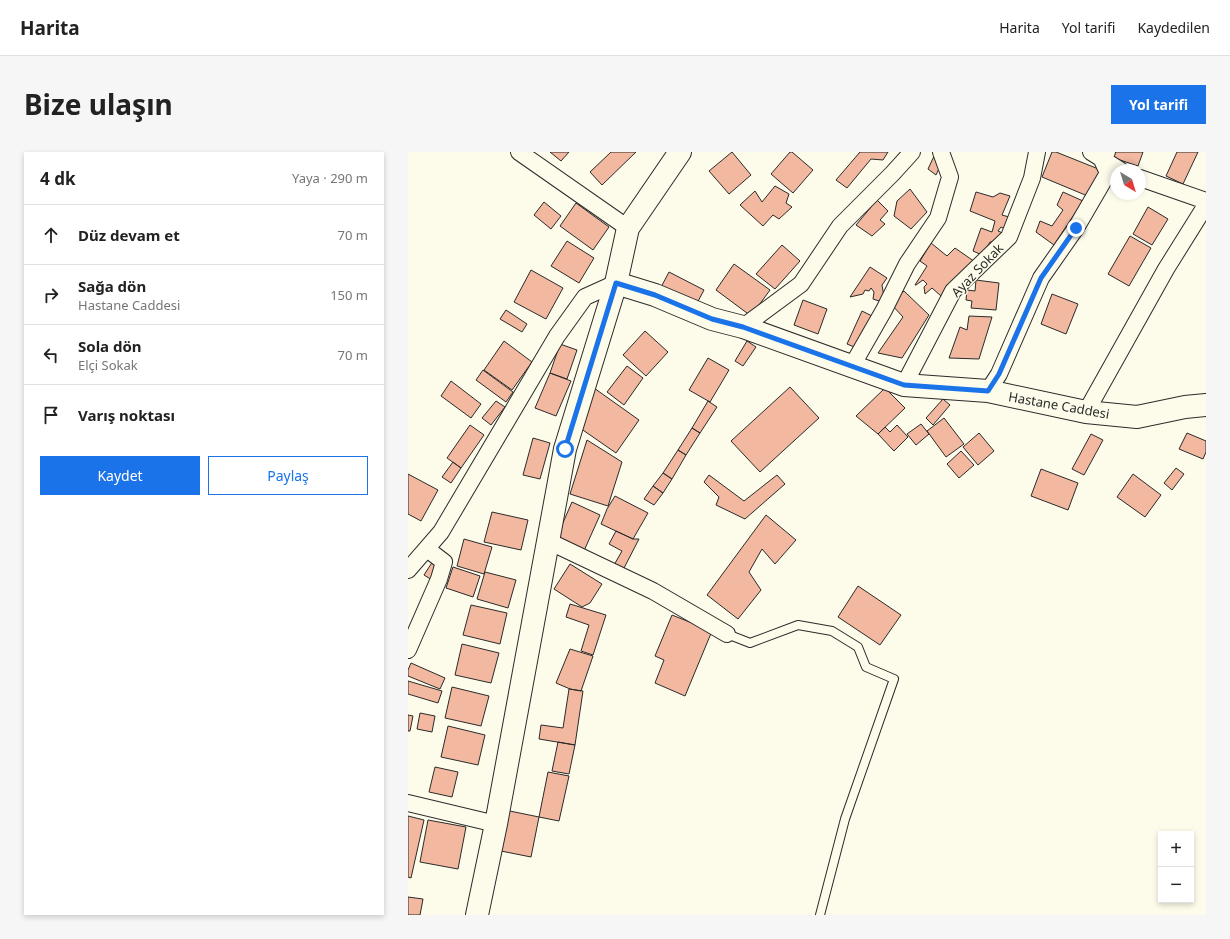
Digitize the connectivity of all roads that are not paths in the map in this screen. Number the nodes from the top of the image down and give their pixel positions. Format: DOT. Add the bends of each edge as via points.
graph roads {
  1 [pos="519,152"];
  2 [pos="680,152"];
  3 [pos="912,152"];
  4 [pos="941,152"];
  5 [pos="1037,152"];
  6 [pos="1100,155"];
  7 [pos="1112,164"];
  8 [pos="1146,180"];
  9 [pos="1206,201"];
  10 [pos="1206,205"];
  11 [pos="628,228"];
  12 [pos="616,283"];
  13 [pos="743,327"];
  14 [pos="852,366"];
  15 [pos="904,385"];
  16 [pos="988,391"];
  17 [pos="1206,405"];
  18 [pos="1086,412"];
  19 [pos="548,541"];
  20 [pos="427,549"];
  21 [pos="408,570"];
  22 [pos="727,634"];
  23 [pos="408,650"];
  24 [pos="408,803"];
  25 [pos="496,824"];
  26 [pos="477,915"];
  27 [pos="820,915"];
  1 -- 11 [label="street"];
  2 -- 11 [label="street"];
  3 -- 13 [label="street" via="840,226 801,284"];
  4 -- 14 [label="street" via="950,177 938,218 907,264"];
  5 -- 15 [label="street, Ayaz Sokak" via="1032,178 1009,237 953,290"];
  6 -- 7 [label="street"];
  6 -- 16 [label="street" via="1108,173 1076,228 1041,278 999,374"];
  8 -- 9 [label="street"];
  10 -- 18 [label="street" via="1166,269"];
  11 -- 12 [label="street"];
  12 -- 13 [label="street, Hastane Caddesi" via="655,295 712,319"];
  12 -- 19 [label="street" via="565,449"];
  12 -- 20 [label="street" via="585,297 557,336 441,532"];
  13 -- 14 [label="street, Hastane Caddesi"];
  14 -- 15 [label="street, Hastane Caddesi"];
  15 -- 16 [label="street, Hastane Caddesi"];
  16 -- 18 [label="street, Hastane Caddesi"];
  17 -- 18 [label="street, Hastane Caddesi" via="1136,417"];
  19 -- 22 [label="street" via="653,591"];
  19 -- 25 [label="street"];
  20 -- 21 [label="street"];
  20 -- 23 [label="street" via="444,562"];
  22 -- 27 [label="lane" via="750,643 798,625 832,631 858,647 866,668 894,678 845,819"];
  24 -- 25 [label="street"];
  25 -- 26 [label="street"];
}
